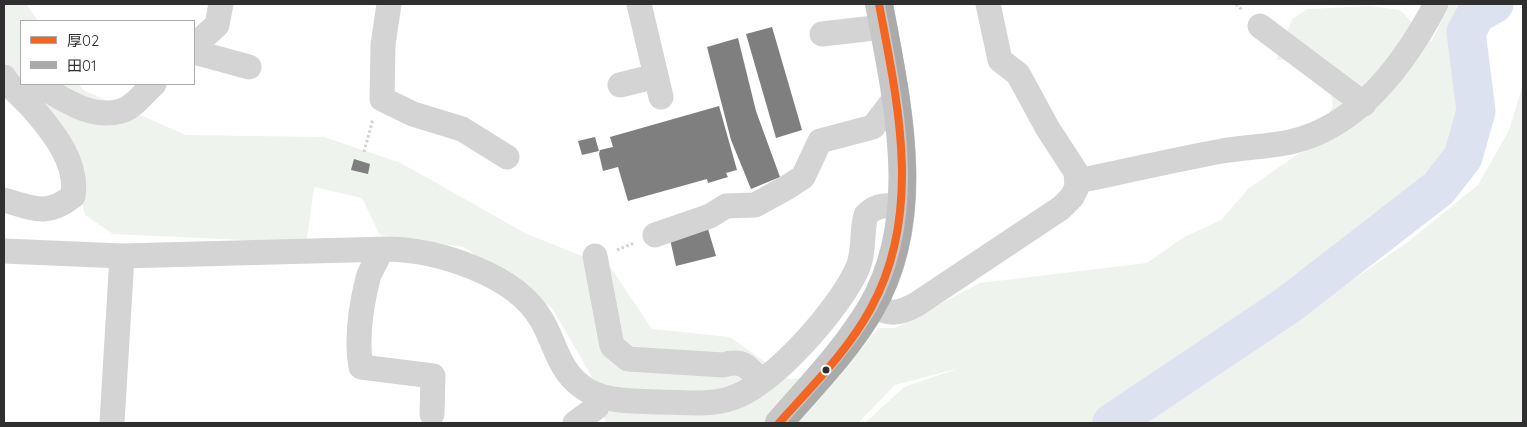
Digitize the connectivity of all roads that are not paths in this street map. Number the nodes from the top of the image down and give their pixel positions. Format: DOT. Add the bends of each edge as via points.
graph roads {
  1 [pos="221,4"];
  2 [pos="389,4"];
  3 [pos="639,4"];
  4 [pos="988,4"];
  5 [pos="1436,4"];
  6 [pos="881,15"];
  7 [pos="1260,26"];
  8 [pos="822,34"];
  9 [pos="195,45"];
  10 [pos="195,52"];
  11 [pos="249,67"];
  12 [pos="4,68"];
  13 [pos="20,74"];
  14 [pos="4,77"];
  15 [pos="39,85"];
  16 [pos="620,85"];
  17 [pos="146,91"];
  18 [pos="896,96"];
  19 [pos="1364,104"];
  20 [pos="507,157"];
  21 [pos="1078,181"];
  22 [pos="4,200"];
  23 [pos="902,207"];
  24 [pos="656,235"];
  25 [pos="380,250"];
  26 [pos="4,251"];
  27 [pos="122,256"];
  28 [pos="595,256"];
  29 [pos="872,306"];
  30 [pos="761,382"];
  31 [pos="600,396"];
  32 [pos="432,414"];
  33 [pos="112,423"];
  34 [pos="575,423"];
  35 [pos="779,423"];
  1 -- 9 [label="street" via="216,25"];
  2 -- 20 [label="street" via="383,45 382,99 413,114 462,129"];
  3 -- 16 [label="street" via="659,87"];
  4 -- 21 [label="street" via="1000,60 1018,74"];
  5 -- 19 [label="street" via="1417,40"];
  6 -- 8 [label="street"];
  6 -- 18 [label="main road"];
  7 -- 19 [label="street"];
  10 -- 11 [label="street"];
  12 -- 13 [label="street"];
  14 -- 22 [label="street" via="57,139 75,182 74,196 60,207 45,210"];
  15 -- 17 [label="street" via="72,105 95,112 122,111"];
  18 -- 23 [label="main road"];
  18 -- 24 [label="street" via="873,126 820,141 803,177 786,188 755,204 726,206 710,216"];
  19 -- 21 [label="street" via="1323,130 1290,142 1223,150"];
  21 -- 29 [label="street" via="1072,197 1061,208 917,304 898,313"];
  23 -- 29 [label="main road" via="892,260"];
  23 -- 30 [label="street" via="883,205 871,209 866,215 859,264 848,288 822,323"];
  25 -- 27 [label="street"];
  25 -- 31 [label="street" via="410,250 458,262 481,271 516,292 541,318 568,372 580,386"];
  25 -- 32 [label="street" via="362,304 361,367 435,374"];
  26 -- 27 [label="street"];
  27 -- 33 [label="street"];
  28 -- 30 [label="street" via="612,346 621,355 628,359 723,365 735,361 746,365"];
  29 -- 35 [label="main road" via="846,346"];
  30 -- 31 [label="street" via="734,398 720,402"];
  31 -- 34 [label="street" via="597,407"];
}
